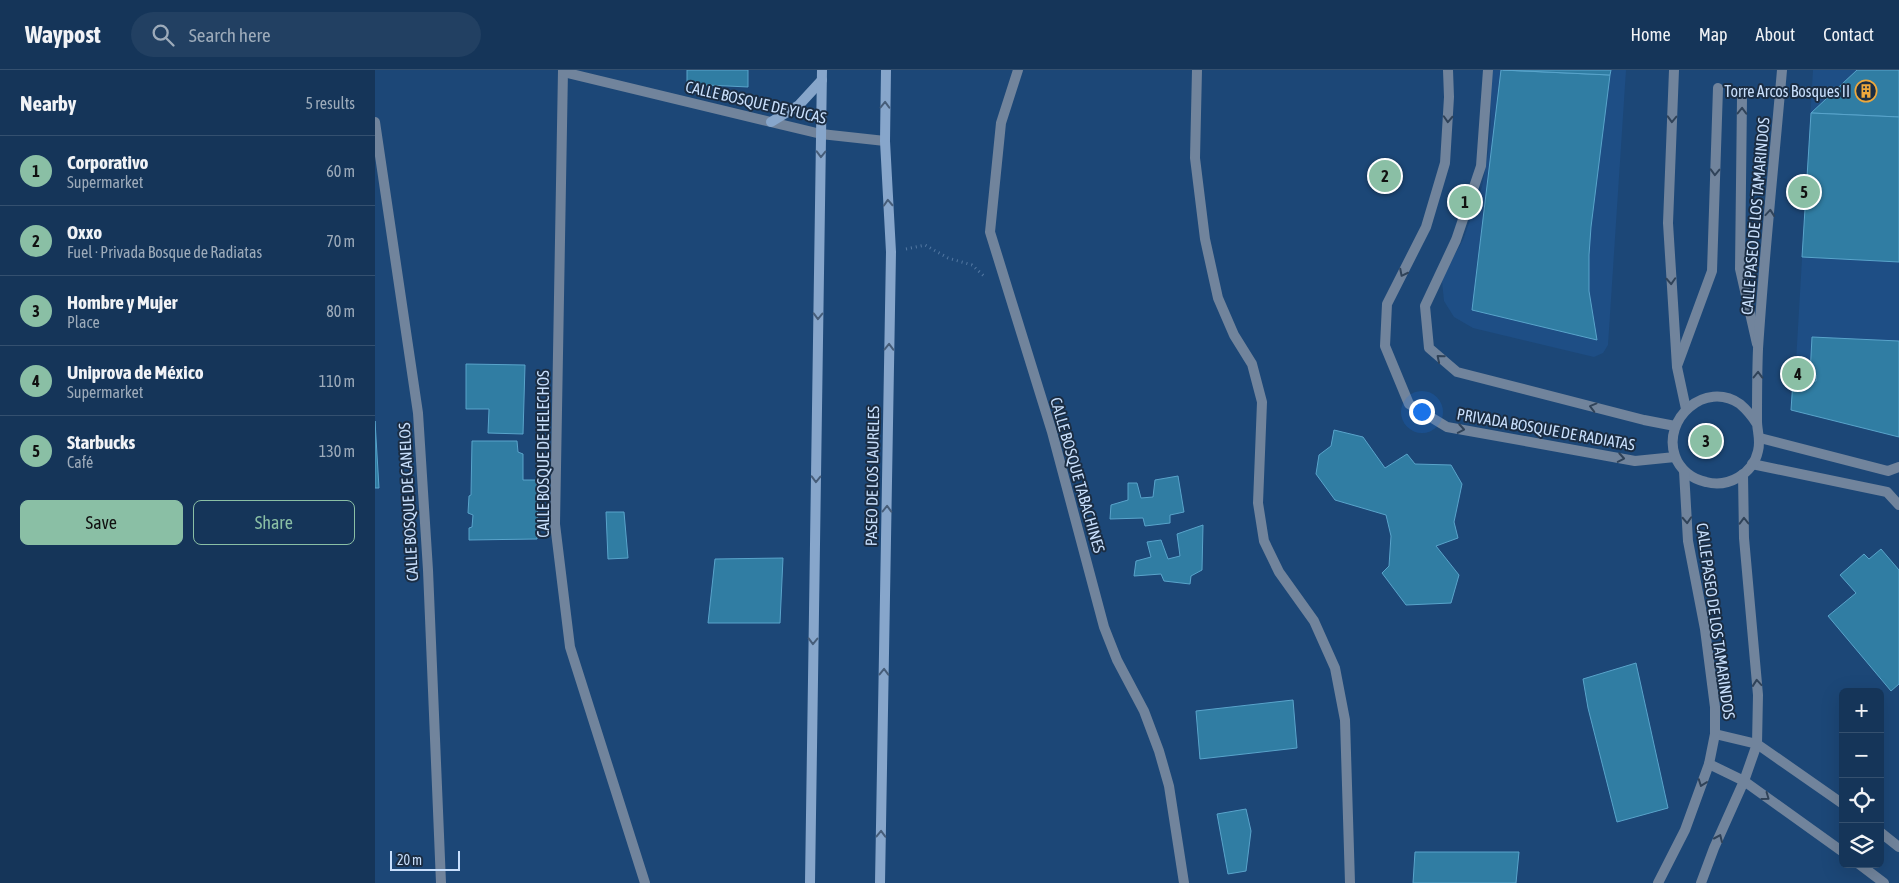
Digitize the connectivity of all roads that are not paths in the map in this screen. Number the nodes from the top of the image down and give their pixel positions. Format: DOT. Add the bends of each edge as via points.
graph roads {
  1 [pos="886,70"];
  2 [pos="1018,70"];
  3 [pos="1197,70"];
  4 [pos="1449,70"];
  5 [pos="1488,70"];
  6 [pos="1674,70"];
  7 [pos="1782,70"];
  8 [pos="563,71"];
  9 [pos="822,75"];
  10 [pos="1718,88"];
  11 [pos="1742,98"];
  12 [pos="375,122"];
  13 [pos="771,122"];
  14 [pos="821,134"];
  15 [pos="885,141"];
  16 [pos="1758,350"];
  17 [pos="1677,367"];
  18 [pos="1686,409"];
  19 [pos="1757,424"];
  20 [pos="1675,426"];
  21 [pos="1759,438"];
  22 [pos="1675,457"];
  23 [pos="1752,464"];
  24 [pos="1899,467"];
  25 [pos="1684,471"];
  26 [pos="1743,474"];
  27 [pos="1899,505"];
  28 [pos="1715,734"];
  29 [pos="1757,744"];
  30 [pos="1709,764"];
  31 [pos="1744,781"];
  32 [pos="1839,801"];
  33 [pos="1884,835"];
  34 [pos="1899,847"];
  35 [pos="1839,849"];
  36 [pos="1864,868"];
  37 [pos="441,883"];
  38 [pos="645,883"];
  39 [pos="810,883"];
  40 [pos="881,883"];
  41 [pos="1184,883"];
  42 [pos="1350,883"];
  43 [pos="1658,883"];
  44 [pos="1701,883"];
  45 [pos="1884,883"];
  15 -- 1 [label="main road, PASEO DE LOS LAURELES, one-way"];
  2 -- 41 [label="street, CALLE BOSQUE TABACHINES" via="1001,123 990,232 1052,432 1104,627 1144,711 1159,752 1169,786"];
  3 -- 42 [label="street" via="1195,158 1205,239 1217,298 1252,364 1261,402 1258,503 1264,540 1279,572 1314,621 1335,668 1345,720"];
  4 -- 22 [label="street, PRIVADA BOSQUE DE RADIATAS, one-way" via="1445,163 1426,227 1387,304 1385,346 1409,404 1447,427 1635,461"];
  20 -- 5 [label="street, PRIVADA BOSQUE DE RADIATAS, one-way" via="1457,372 1429,348 1425,306 1456,240 1481,166"];
  6 -- 17 [label="street, one-way" via="1668,223"];
  16 -- 7 [label="street, CALLE PASEO DE LOS TAMARINDOS, one-way"];
  8 -- 13 [label="street, CALLE BOSQUE DE YUCAS"];
  8 -- 38 [label="street, CALLE BOSQUE DE HELECHOS" via="555,524 570,647"];
  9 -- 13 [label="main road" via="799,105"];
  9 -- 14 [label="main road"];
  10 -- 17 [label="street, one-way" via="1712,271"];
  16 -- 11 [label="street, one-way" via="1740,270"];
  12 -- 37 [label="street, CALLE BOSQUE DE CANELOS" via="418,413"];
  13 -- 14 [label="street, CALLE BOSQUE DE YUCAS"];
  14 -- 15 [label="street, CALLE BOSQUE DE YUCAS"];
  14 -- 39 [label="main road, one-way"];
  40 -- 15 [label="main road, PASEO DE LOS LAURELES, one-way" via="891,252"];
  19 -- 16 [label="street, CALLE PASEO DE LOS TAMARINDOS, one-way"];
  17 -- 18 [label="street"];
  18 -- 19 [label="street" via="1711,397 1725,398 1738,403"];
  18 -- 20 [label="street"];
  19 -- 21 [label="street"];
  20 -- 22 [label="street" via="1672,442"];
  21 -- 23 [label="street"];
  21 -- 24 [label="street" via="1888,471"];
  22 -- 25 [label="street"];
  23 -- 26 [label="street"];
  23 -- 27 [label="street" via="1887,492"];
  25 -- 26 [label="street" via="1697,480 1713,484 1729,482"];
  25 -- 28 [label="street, CALLE PASEO DE LOS TAMARINDOS, one-way" via="1688,541 1705,629 1715,707"];
  29 -- 26 [label="street, CALLE PASEO DE LOS TAMARINDOS, one-way" via="1758,695 1744,538"];
  28 -- 29 [label="street"];
  28 -- 30 [label="street, CALLE PASEO DE LOS TAMARINDOS"];
  29 -- 31 [label="street, CALLE PASEO DE LOS TAMARINDOS"];
  29 -- 32 [label="street"];
  30 -- 31 [label="street"];
  30 -- 43 [label="street, CALLE PASEO DE LOS TAMARINDOS, one-way" via="1685,830"];
  31 -- 35 [label="street, one-way"];
  44 -- 31 [label="street, CALLE PASEO DE LOS TAMARINDOS, one-way"];
  33 -- 34 [label="street"];
  36 -- 45 [label="street"];
}
